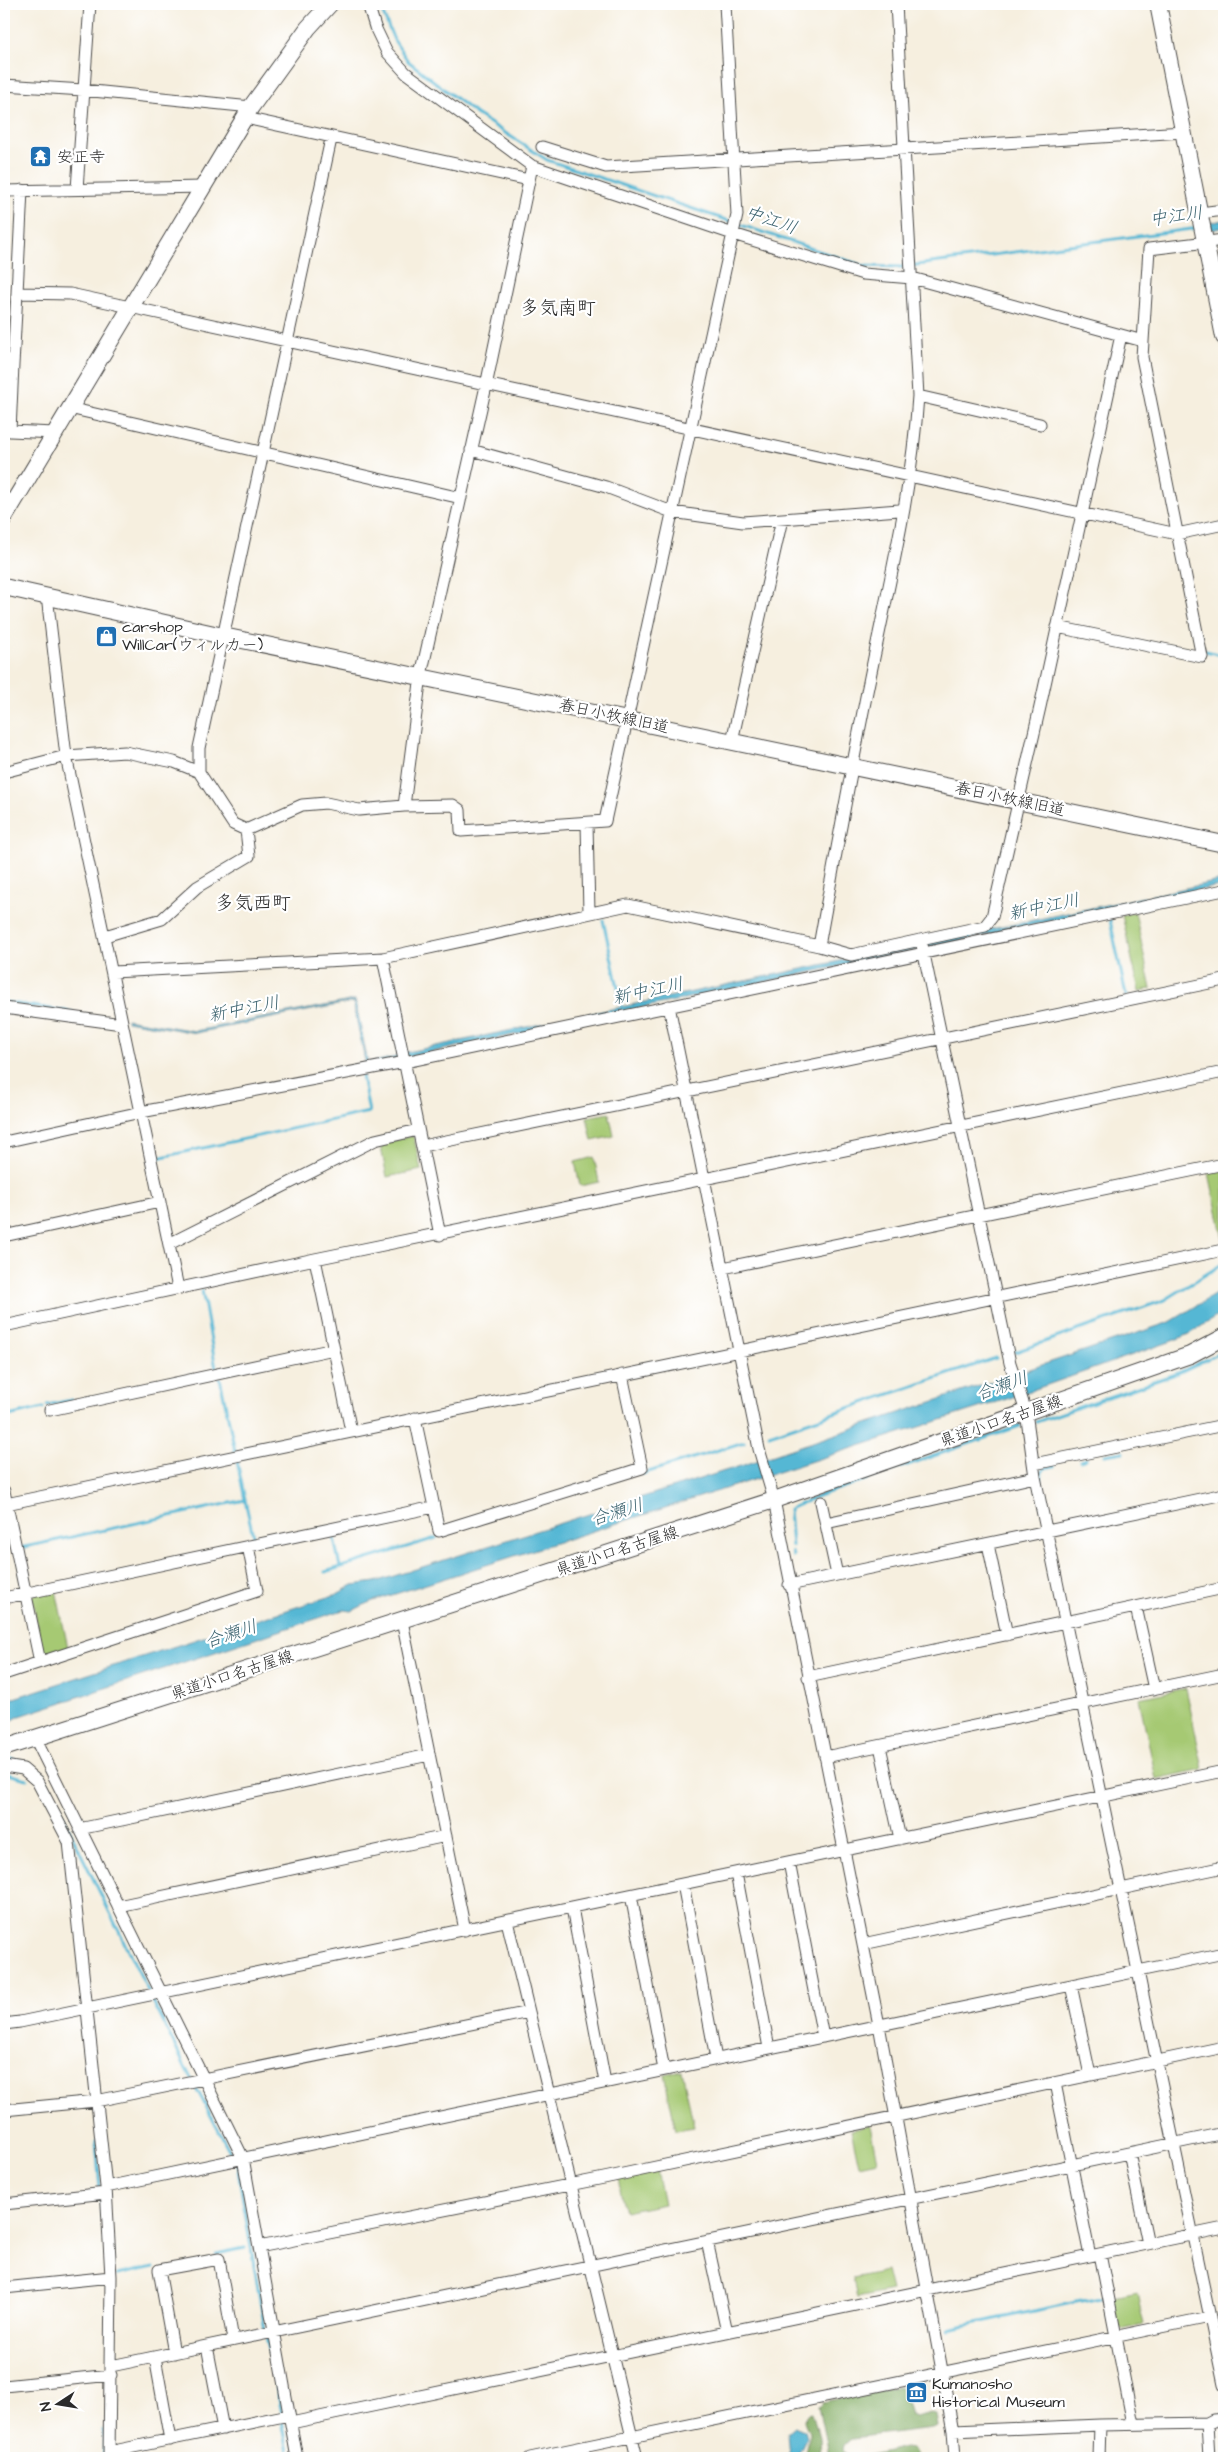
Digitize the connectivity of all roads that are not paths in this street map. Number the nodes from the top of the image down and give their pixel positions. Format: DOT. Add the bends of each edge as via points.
graph roads {
  1 [pos="90,4"];
  2 [pos="330,4"];
  3 [pos="368,4"];
  4 [pos="725,4"];
  5 [pos="896,4"];
  6 [pos="1158,4"];
  7 [pos="4,85"];
  8 [pos="83,90"];
  9 [pos="248,113"];
  10 [pos="1184,132"];
  11 [pos="331,139"];
  12 [pos="542,147"];
  13 [pos="906,150"];
  14 [pos="734,159"];
  15 [pos="532,166"];
  16 [pos="529,180"];
  17 [pos="203,187"];
  18 [pos="77,189"];
  19 [pos="4,190"];
  20 [pos="22,190"];
  21 [pos="1224,210"];
  22 [pos="1200,214"];
  23 [pos="733,233"];
  24 [pos="1224,240"];
  25 [pos="1205,241"];
  26 [pos="912,277"];
  27 [pos="17,293"];
  28 [pos="129,308"];
  29 [pos="1121,335"];
  30 [pos="1224,338"];
  31 [pos="287,341"];
  32 [pos="1142,341"];
  33 [pos="8,364"];
  34 [pos="486,386"];
  35 [pos="918,396"];
  36 [pos="69,408"];
  37 [pos="1040,424"];
  38 [pos="690,429"];
  39 [pos="55,433"];
  40 [pos="472,450"];
  41 [pos="262,453"];
  42 [pos="910,478"];
  43 [pos="461,498"];
  44 [pos="899,510"];
  45 [pos="672,512"];
  46 [pos="1082,515"];
  47 [pos="4,518"];
  48 [pos="782,518"];
  49 [pos="1224,524"];
  50 [pos="1177,534"];
  51 [pos="4,587"];
  52 [pos="47,596"];
  53 [pos="1058,627"];
  54 [pos="223,636"];
  55 [pos="422,675"];
  56 [pos="627,719"];
  57 [pos="732,741"];
  58 [pos="66,756"];
  59 [pos="852,766"];
  60 [pos="4,772"];
  61 [pos="199,772"];
  62 [pos="1018,801"];
  63 [pos="404,806"];
  64 [pos="587,823"];
  65 [pos="246,830"];
  66 [pos="1224,844"];
  67 [pos="1224,890"];
  68 [pos="589,913"];
  69 [pos="105,936"];
  70 [pos="819,946"];
  71 [pos="923,947"];
  72 [pos="383,958"];
  73 [pos="113,972"];
  74 [pos="1224,980"];
  75 [pos="669,1006"];
  76 [pos="4,1008"];
  77 [pos="122,1024"];
  78 [pos="942,1038"];
  79 [pos="404,1058"];
  80 [pos="1224,1072"];
  81 [pos="687,1091"];
  82 [pos="141,1112"];
  83 [pos="960,1126"];
  84 [pos="418,1130"];
  85 [pos="4,1142"];
  86 [pos="422,1146"];
  87 [pos="1224,1164"];
  88 [pos="706,1180"];
  89 [pos="160,1202"];
  90 [pos="979,1216"];
  91 [pos="440,1235"];
  92 [pos="4,1236"];
  93 [pos="169,1244"];
  94 [pos="1224,1250"];
  95 [pos="315,1259"];
  96 [pos="723,1268"];
  97 [pos="178,1288"];
  98 [pos="996,1298"];
  99 [pos="4,1326"];
  100 [pos="1224,1337"];
  101 [pos="334,1350"];
  102 [pos="740,1350"];
  103 [pos="622,1375"];
  104 [pos="1024,1407"];
  105 [pos="50,1410"];
  106 [pos="415,1418"];
  107 [pos="1224,1425"];
  108 [pos="351,1432"];
  109 [pos="1034,1464"];
  110 [pos="1035,1477"];
  111 [pos="4,1491"];
  112 [pos="772,1494"];
  113 [pos="1224,1494"];
  114 [pos="821,1502"];
  115 [pos="434,1507"];
  116 [pos="6,1508"];
  117 [pos="826,1523"];
  118 [pos="1046,1532"];
  119 [pos="988,1544"];
  120 [pos="248,1546"];
  121 [pos="837,1575"];
  122 [pos="789,1585"];
  123 [pos="1224,1588"];
  124 [pos="25,1593"];
  125 [pos="4,1598"];
  126 [pos="1136,1607"];
  127 [pos="402,1621"];
  128 [pos="1065,1622"];
  129 [pos="1007,1635"];
  130 [pos="40,1662"];
  131 [pos="4,1674"];
  132 [pos="1224,1674"];
  133 [pos="808,1677"];
  134 [pos="1154,1689"];
  135 [pos="1082,1704"];
  136 [pos="35,1738"];
  137 [pos="880,1746"];
  138 [pos="4,1748"];
  139 [pos="429,1755"];
  140 [pos="824,1757"];
  141 [pos="4,1766"];
  142 [pos="1224,1771"];
  143 [pos="1101,1796"];
  144 [pos="79,1828"];
  145 [pos="446,1836"];
  146 [pos="900,1838"];
  147 [pos="843,1851"];
  148 [pos="789,1862"];
  149 [pos="1224,1868"];
  150 [pos="736,1874"];
  151 [pos="684,1884"];
  152 [pos="1120,1890"];
  153 [pos="631,1895"];
  154 [pos="118,1906"];
  155 [pos="572,1908"];
  156 [pos="507,1921"];
  157 [pos="465,1930"];
  158 [pos="863,1944"];
  159 [pos="1224,1953"];
  160 [pos="1138,1970"];
  161 [pos="1071,1985"];
  162 [pos="154,1994"];
  163 [pos="86,2008"];
  164 [pos="529,2012"];
  165 [pos="4,2024"];
  166 [pos="879,2025"];
  167 [pos="823,2037"];
  168 [pos="1224,2047"];
  169 [pos="769,2048"];
  170 [pos="716,2059"];
  171 [pos="1155,2061"];
  172 [pos="664,2070"];
  173 [pos="1090,2075"];
  174 [pos="197,2082"];
  175 [pos="605,2082"];
  176 [pos="1055,2083"];
  177 [pos="549,2094"];
  178 [pos="96,2101"];
  179 [pos="4,2110"];
  180 [pos="896,2117"];
  181 [pos="1224,2134"];
  182 [pos="1172,2144"];
  183 [pos="1129,2153"];
  184 [pos="237,2160"];
  185 [pos="1072,2164"];
  186 [pos="572,2185"];
  187 [pos="106,2190"];
  188 [pos="911,2199"];
  189 [pos="4,2204"];
  190 [pos="1224,2228"];
  191 [pos="1193,2234"];
  192 [pos="707,2241"];
  193 [pos="1148,2244"];
  194 [pos="259,2247"];
  195 [pos="1095,2255"];
  196 [pos="591,2265"];
  197 [pos="112,2277"];
  198 [pos="4,2288"];
  199 [pos="927,2289"];
  200 [pos="1210,2317"];
  201 [pos="727,2332"];
  202 [pos="269,2333"];
  203 [pos="1116,2337"];
  204 [pos="233,2340"];
  205 [pos="207,2346"];
  206 [pos="174,2353"];
  207 [pos="1221,2354"];
  208 [pos="614,2356"];
  209 [pos="155,2357"];
  210 [pos="111,2371"];
  211 [pos="942,2372"];
  212 [pos="1224,2385"];
  213 [pos="4,2386"];
  214 [pos="286,2418"];
  215 [pos="1224,2419"];
  216 [pos="1207,2423"];
  217 [pos="1133,2424"];
  218 [pos="1100,2425"];
  219 [pos="223,2429"];
  220 [pos="953,2432"];
  221 [pos="632,2437"];
  222 [pos="170,2440"];
  223 [pos="109,2455"];
  224 [pos="297,2458"];
  225 [pos="530,2458"];
  226 [pos="637,2458"];
  227 [pos="955,2458"];
  228 [pos="1100,2458"];
  229 [pos="1209,2458"];
  1 -- 8 [label="street"];
  2 -- 9 [label="street" via="308,28"];
  3 -- 15 [label="street" via="387,52 406,73"];
  4 -- 14 [label="street"];
  5 -- 13 [label="street"];
  6 -- 10 [label="street"];
  7 -- 8 [label="street"];
  8 -- 9 [label="street"];
  8 -- 18 [label="street"];
  9 -- 11 [label="street"];
  9 -- 17 [label="street"];
  10 -- 13 [label="street"];
  10 -- 22 [label="street"];
  11 -- 16 [label="street"];
  11 -- 31 [label="street"];
  12 -- 14 [label="street" via="606,167"];
  13 -- 14 [label="street"];
  13 -- 26 [label="street"];
  14 -- 23 [label="street" via="737,215"];
  15 -- 16 [label="street"];
  15 -- 23 [label="street"];
  16 -- 34 [label="street"];
  17 -- 18 [label="street"];
  17 -- 28 [label="street"];
  18 -- 20 [label="street"];
  19 -- 20 [label="street"];
  20 -- 27 [label="street"];
  21 -- 22 [label="street"];
  22 -- 25 [label="street"];
  23 -- 26 [label="street" via="863,274"];
  23 -- 38 [label="street"];
  24 -- 25 [label="street"];
  25 -- 30 [label="street"];
  25 -- 32 [label="street" via="1150,249"];
  26 -- 29 [label="street"];
  26 -- 35 [label="street"];
  27 -- 28 [label="street" via="70,294"];
  27 -- 33 [label="street"];
  28 -- 31 [label="street"];
  28 -- 36 [label="street"];
  29 -- 32 [label="street"];
  29 -- 46 [label="street"];
  31 -- 34 [label="street"];
  31 -- 41 [label="street"];
  32 -- 50 [label="street" via="1142,357"];
  33 -- 39 [label="street" via="10,431"];
  34 -- 38 [label="street"];
  34 -- 40 [label="street"];
  35 -- 37 [label="street"];
  35 -- 42 [label="street"];
  36 -- 39 [label="street"];
  36 -- 41 [label="street"];
  38 -- 42 [label="street"];
  38 -- 45 [label="street"];
  39 -- 47 [label="street"];
  40 -- 43 [label="street"];
  40 -- 45 [label="street" via="606,487"];
  41 -- 43 [label="street"];
  41 -- 54 [label="street"];
  42 -- 46 [label="street"];
  42 -- 59 [label="street"];
  43 -- 55 [label="street"];
  44 -- 48 [label="street"];
  45 -- 48 [label="street" via="743,522"];
  45 -- 56 [label="street"];
  46 -- 50 [label="street"];
  46 -- 53 [label="street"];
  48 -- 57 [label="street"];
  49 -- 50 [label="street"];
  50 -- 53 [label="street" via="1202,657"];
  51 -- 52 [label="street, 春日小牧線旧道"];
  52 -- 54 [label="street, 春日小牧線旧道"];
  52 -- 58 [label="street"];
  53 -- 62 [label="street"];
  54 -- 55 [label="street, 春日小牧線旧道"];
  54 -- 61 [label="street" via="199,748"];
  55 -- 56 [label="street, 春日小牧線旧道"];
  55 -- 63 [label="street"];
  56 -- 57 [label="street, 春日小牧線旧道"];
  56 -- 64 [label="street" via="605,821"];
  57 -- 59 [label="street, 春日小牧線旧道"];
  58 -- 60 [label="street"];
  58 -- 61 [label="street" via="125,752 174,762"];
  58 -- 69 [label="street"];
  59 -- 62 [label="street, 春日小牧線旧道"];
  59 -- 70 [label="street"];
  61 -- 65 [label="street" via="227,816 239,828"];
  62 -- 66 [label="street, 春日小牧線旧道"];
  62 -- 71 [label="street" via="992,917 985,926"];
  63 -- 64 [label="street" via="454,805 460,810 461,831"];
  63 -- 65 [label="street" via="359,810 326,803 302,805"];
  64 -- 68 [label="street"];
  65 -- 69 [label="street" via="249,856 198,887 162,919"];
  67 -- 71 [label="street"];
  68 -- 70 [label="street" via="628,904"];
  68 -- 72 [label="street"];
  69 -- 73 [label="street"];
  70 -- 71 [label="street" via="851,955"];
  71 -- 75 [label="street"];
  71 -- 78 [label="street"];
  72 -- 73 [label="street"];
  72 -- 79 [label="street"];
  73 -- 77 [label="street"];
  74 -- 78 [label="street"];
  75 -- 79 [label="street"];
  75 -- 81 [label="street"];
  76 -- 77 [label="street"];
  77 -- 82 [label="street"];
  78 -- 81 [label="street"];
  78 -- 83 [label="street"];
  79 -- 82 [label="street"];
  79 -- 84 [label="street"];
  80 -- 83 [label="street"];
  81 -- 86 [label="street"];
  81 -- 88 [label="street"];
  82 -- 85 [label="street"];
  82 -- 89 [label="street"];
  83 -- 88 [label="street"];
  83 -- 90 [label="street"];
  84 -- 86 [label="street"];
  84 -- 93 [label="street" via="375,1140"];
  86 -- 91 [label="street"];
  87 -- 90 [label="street"];
  88 -- 91 [label="street"];
  88 -- 96 [label="street"];
  89 -- 92 [label="street"];
  89 -- 93 [label="street"];
  90 -- 96 [label="street"];
  90 -- 98 [label="street"];
  91 -- 95 [label="street"];
  93 -- 97 [label="street"];
  94 -- 98 [label="street"];
  95 -- 97 [label="street"];
  95 -- 101 [label="street"];
  96 -- 102 [label="street"];
  97 -- 99 [label="street"];
  98 -- 102 [label="street"];
  98 -- 104 [label="street"];
  100 -- 104 [label="street, 県道小口名古屋線" via="1190,1355"];
  101 -- 105 [label="street"];
  101 -- 108 [label="street"];
  102 -- 103 [label="street"];
  102 -- 112 [label="street" via="760,1452"];
  103 -- 106 [label="street"];
  103 -- 115 [label="street" via="642,1468 439,1531"];
  104 -- 109 [label="street"];
  104 -- 112 [label="street, 県道小口名古屋線"];
  106 -- 108 [label="street"];
  106 -- 115 [label="street"];
  107 -- 109 [label="street"];
  108 -- 116 [label="street"];
  109 -- 110 [label="street"];
  110 -- 117 [label="street"];
  110 -- 118 [label="street"];
  111 -- 116 [label="street"];
  112 -- 122 [label="street"];
  112 -- 127 [label="street, 県道小口名古屋線"];
  113 -- 118 [label="street"];
  114 -- 117 [label="street"];
  115 -- 120 [label="street"];
  116 -- 124 [label="street"];
  117 -- 121 [label="street"];
  118 -- 119 [label="street"];
  118 -- 128 [label="street"];
  119 -- 121 [label="street"];
  119 -- 129 [label="street"];
  120 -- 124 [label="street"];
  120 -- 130 [label="street" via="257,1591"];
  121 -- 122 [label="street"];
  122 -- 133 [label="street"];
  123 -- 126 [label="street"];
  124 -- 125 [label="street"];
  124 -- 130 [label="street"];
  126 -- 128 [label="street"];
  126 -- 134 [label="street"];
  127 -- 136 [label="street, 県道小口名古屋線"];
  127 -- 139 [label="street"];
  128 -- 129 [label="street"];
  128 -- 135 [label="street"];
  129 -- 133 [label="street"];
  130 -- 131 [label="street"];
  132 -- 134 [label="street"];
  133 -- 140 [label="street"];
  134 -- 135 [label="street"];
  135 -- 137 [label="street"];
  135 -- 143 [label="street"];
  136 -- 138 [label="street, 県道小口名古屋線"];
  136 -- 144 [label="street"];
  137 -- 140 [label="street"];
  137 -- 146 [label="street"];
  139 -- 144 [label="street"];
  139 -- 145 [label="street"];
  140 -- 147 [label="street"];
  141 -- 163 [label="street" via="23,1769 37,1781 69,1842"];
  142 -- 143 [label="street"];
  143 -- 146 [label="street"];
  143 -- 152 [label="street"];
  144 -- 154 [label="street"];
  145 -- 154 [label="street"];
  145 -- 157 [label="street"];
  146 -- 147 [label="street"];
  147 -- 148 [label="street"];
  147 -- 158 [label="street"];
  148 -- 150 [label="street"];
  148 -- 167 [label="street"];
  149 -- 152 [label="street"];
  150 -- 151 [label="street"];
  150 -- 169 [label="street"];
  151 -- 153 [label="street"];
  151 -- 170 [label="street"];
  152 -- 158 [label="street"];
  152 -- 160 [label="street"];
  153 -- 155 [label="street"];
  153 -- 172 [label="street"];
  154 -- 162 [label="street"];
  155 -- 156 [label="street"];
  155 -- 175 [label="street"];
  156 -- 157 [label="street"];
  156 -- 164 [label="street"];
  157 -- 162 [label="street"];
  158 -- 166 [label="street"];
  159 -- 160 [label="street"];
  160 -- 161 [label="street"];
  160 -- 171 [label="street"];
  161 -- 166 [label="street"];
  161 -- 173 [label="street"];
  162 -- 163 [label="street"];
  162 -- 174 [label="street"];
  163 -- 165 [label="street"];
  163 -- 178 [label="street"];
  164 -- 174 [label="street"];
  164 -- 177 [label="street"];
  166 -- 167 [label="street"];
  166 -- 180 [label="street"];
  167 -- 169 [label="street"];
  168 -- 171 [label="street"];
  169 -- 170 [label="street"];
  170 -- 172 [label="street"];
  171 -- 173 [label="street"];
  171 -- 182 [label="street"];
  172 -- 175 [label="street"];
  173 -- 176 [label="street"];
  174 -- 178 [label="street"];
  174 -- 184 [label="street"];
  175 -- 177 [label="street"];
  176 -- 180 [label="street"];
  176 -- 185 [label="street"];
  177 -- 184 [label="street"];
  177 -- 186 [label="street"];
  178 -- 179 [label="street"];
  178 -- 187 [label="street"];
  180 -- 186 [label="street"];
  180 -- 188 [label="street"];
  181 -- 182 [label="street"];
  182 -- 183 [label="street"];
  182 -- 191 [label="street"];
  183 -- 185 [label="street"];
  183 -- 193 [label="street"];
  184 -- 187 [label="street"];
  184 -- 194 [label="street"];
  185 -- 188 [label="street"];
  185 -- 195 [label="street"];
  186 -- 194 [label="street"];
  186 -- 196 [label="street"];
  187 -- 189 [label="street"];
  187 -- 197 [label="street"];
  188 -- 192 [label="street"];
  188 -- 199 [label="street"];
  190 -- 191 [label="street"];
  191 -- 193 [label="street"];
  191 -- 200 [label="street"];
  192 -- 196 [label="street"];
  192 -- 201 [label="street"];
  193 -- 195 [label="street"];
  194 -- 202 [label="street"];
  195 -- 199 [label="street"];
  195 -- 203 [label="street"];
  196 -- 202 [label="street"];
  196 -- 208 [label="street"];
  197 -- 198 [label="street"];
  197 -- 210 [label="street"];
  199 -- 201 [label="street"];
  199 -- 211 [label="street"];
  200 -- 203 [label="street"];
  200 -- 207 [label="street"];
  201 -- 208 [label="street"];
  202 -- 204 [label="street"];
  202 -- 214 [label="street"];
  203 -- 211 [label="street"];
  203 -- 217 [label="street"];
  204 -- 205 [label="street"];
  204 -- 206 [label="street" via="219,2259 159,2270"];
  205 -- 206 [label="street"];
  205 -- 219 [label="street"];
  206 -- 209 [label="street"];
  207 -- 212 [label="street"];
  208 -- 214 [label="street"];
  208 -- 221 [label="street"];
  209 -- 210 [label="street"];
  209 -- 222 [label="street"];
  210 -- 213 [label="street"];
  210 -- 223 [label="street"];
  211 -- 220 [label="street"];
  211 -- 221 [label="street"];
  214 -- 219 [label="street"];
  214 -- 224 [label="street"];
  215 -- 216 [label="street"];
  216 -- 217 [label="street"];
  216 -- 229 [label="street"];
  217 -- 218 [label="street"];
  218 -- 220 [label="street"];
  218 -- 228 [label="street"];
  219 -- 222 [label="street"];
  220 -- 227 [label="street"];
  221 -- 225 [label="street"];
  221 -- 226 [label="street"];
  222 -- 223 [label="street"];
}
